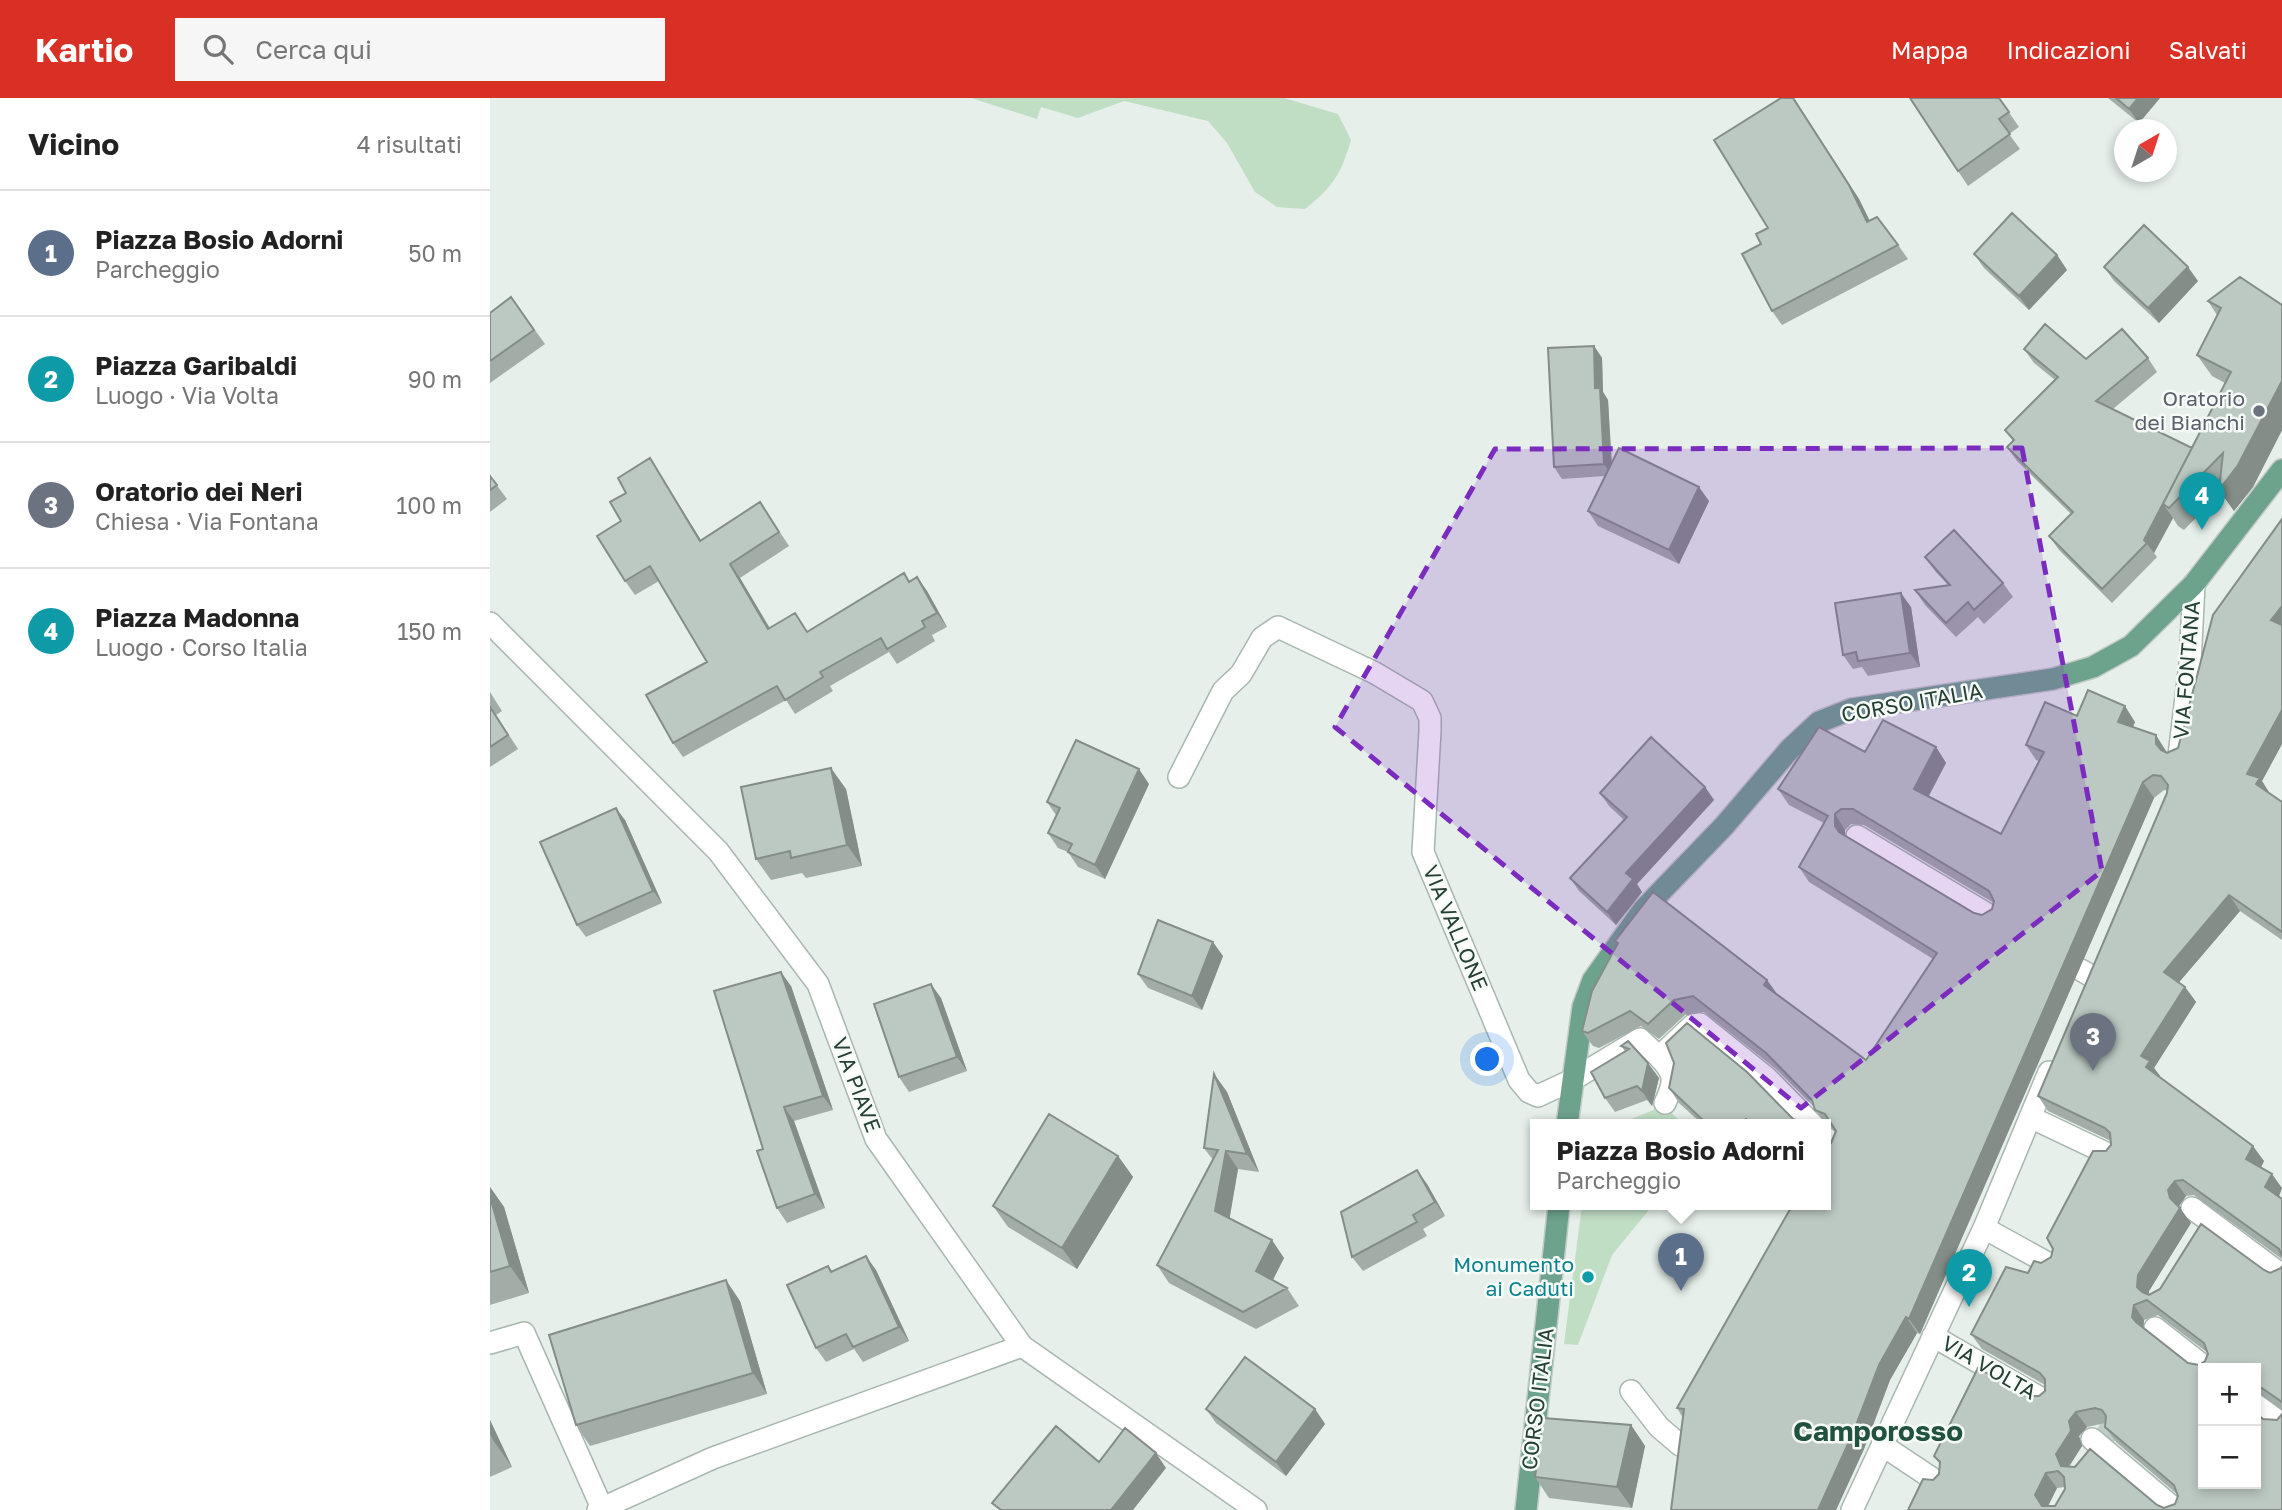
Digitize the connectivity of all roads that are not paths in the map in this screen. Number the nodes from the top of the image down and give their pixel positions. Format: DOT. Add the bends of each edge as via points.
graph roads {
  1 [pos="2282,470"];
  2 [pos="2194,584"];
  3 [pos="490,623"];
  4 [pos="2179,755"];
  5 [pos="1179,778"];
  6 [pos="1857,836"];
  7 [pos="1992,916"];
  8 [pos="2101,951"];
  9 [pos="2081,999"];
  10 [pos="1659,1057"];
  11 [pos="2055,1058"];
  12 [pos="1572,1080"];
  13 [pos="1665,1103"];
  14 [pos="2033,1111"];
  15 [pos="1568,1119"];
  16 [pos="1807,1119"];
  17 [pos="2110,1155"];
  18 [pos="1558,1210"];
  19 [pos="1984,1228"];
  20 [pos="2193,1242"];
  21 [pos="2051,1265"];
  22 [pos="2282,1275"];
  23 [pos="1933,1336"];
  24 [pos="2162,1336"];
  25 [pos="490,1343"];
  26 [pos="1022,1346"];
  27 [pos="2199,1363"];
  28 [pos="1631,1391"];
  29 [pos="2044,1400"];
  30 [pos="2261,1409"];
  31 [pos="2282,1424"];
  32 [pos="1680,1445"];
  33 [pos="1882,1446"];
  34 [pos="2086,1463"];
  35 [pos="1939,1483"];
  36 [pos="600,1509"];
  37 [pos="1256,1510"];
  38 [pos="1526,1510"];
  39 [pos="1852,1510"];
  40 [pos="2176,1510"];
  1 -- 2 [label="main road, CORSO ITALIA"];
  2 -- 4 [label="street, VIA FONTANA"];
  2 -- 12 [label="main road, CORSO ITALIA" via="2131,646 2094,667 2053,679 1852,709 1819,722 1643,910 1616,946 1593,980 1583,1007"];
  3 -- 26 [label="street, VIA PIAVE" via="718,851 818,984 876,1139"];
  5 -- 12 [label="street, VIA VALLONE" via="1223,691 1241,674 1262,638 1278,627 1422,701 1430,718 1423,852 1519,1080 1538,1096"];
  6 -- 7 [label="street"];
  8 -- 9 [label="street" via="2086,973"];
  10 -- 12 [label="street, VIA VALLONE" via="1640,1039"];
  10 -- 13 [label="street" via="1674,1076"];
  10 -- 16 [label="street" via="1693,1025 1700,1024 1767,1078"];
  11 -- 14 [label="street"];
  12 -- 15 [label="main road, CORSO ITALIA"];
  14 -- 17 [label="street"];
  14 -- 19 [label="street"];
  18 -- 38 [label="main road, CORSO ITALIA"];
  19 -- 21 [label="street"];
  19 -- 23 [label="street"];
  20 -- 22 [label="street" via="2200,1214"];
  23 -- 29 [label="street, VIA VOLTA"];
  23 -- 33 [label="street"];
  24 -- 27 [label="street"];
  25 -- 36 [label="street" via="524,1333"];
  26 -- 36 [label="street" via="713,1458"];
  26 -- 37 [label="street, VIA PIAVE"];
  28 -- 32 [label="street"];
  30 -- 31 [label="street"];
  33 -- 35 [label="street"];
  33 -- 39 [label="street"];
  34 -- 40 [label="street" via="2099,1440"];
}
